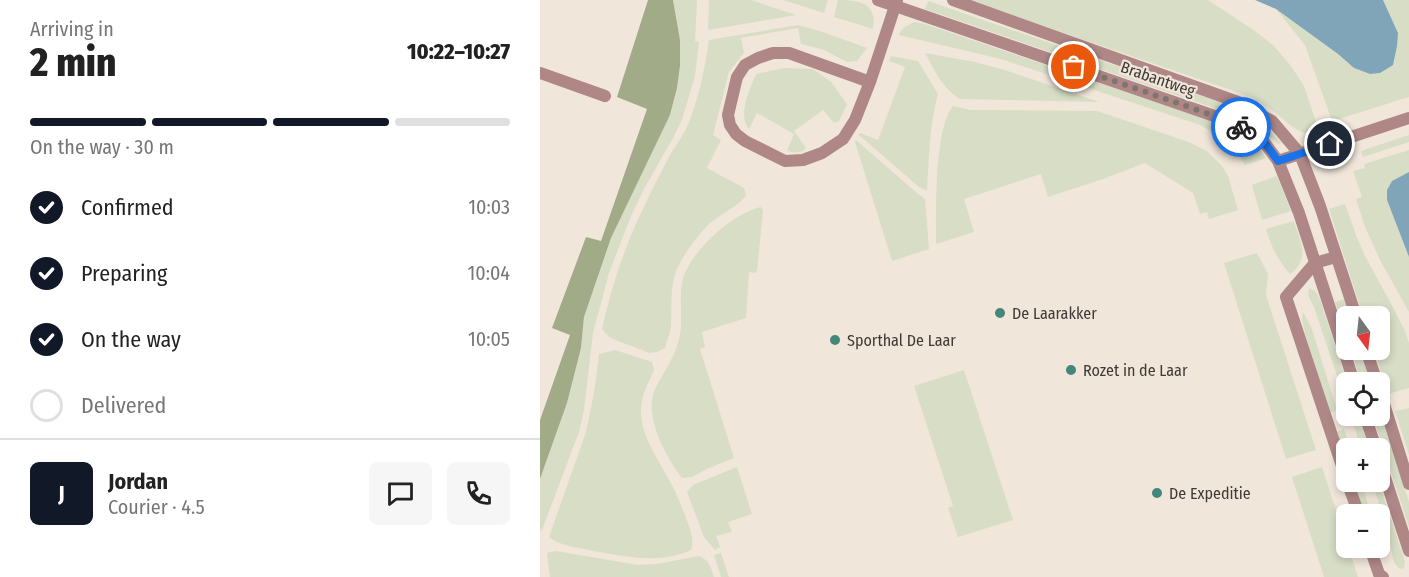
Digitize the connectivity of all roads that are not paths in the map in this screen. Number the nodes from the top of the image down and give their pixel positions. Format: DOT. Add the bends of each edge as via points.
graph roads {
  1 [pos="878,0"];
  2 [pos="953,0"];
  3 [pos="896,3"];
  4 [pos="540,73"];
  5 [pos="870,82"];
  6 [pos="605,96"];
  7 [pos="1409,118"];
  8 [pos="1300,154"];
  9 [pos="1278,161"];
  10 [pos="1336,257"];
  11 [pos="1315,263"];
  12 [pos="1353,306"];
  13 [pos="1351,372"];
  14 [pos="1390,423"];
  15 [pos="1336,448"];
  16 [pos="1409,484"];
  17 [pos="1390,492"];
  18 [pos="1409,551"];
  19 [pos="1373,558"];
  20 [pos="1383,577"];
  1 -- 3 [label="street, Brabantweg"];
  2 -- 8 [label="street, Brabantweg" via="1238,102 1272,121"];
  3 -- 5 [label="street"];
  3 -- 9 [label="street, Brabantweg" via="1229,121 1259,135"];
  4 -- 6 [label="street"];
  5 -- 5 [label="street" via="843,139 803,160 785,161 745,141 730,125 728,115 737,77 745,65 774,53 789,53"];
  7 -- 8 [label="street"];
  8 -- 9 [label="street"];
  8 -- 10 [label="street, Brabantweg"];
  9 -- 11 [label="street, Brabantweg"];
  10 -- 11 [label="street"];
  10 -- 12 [label="street, Brabantweg"];
  11 -- 13 [label="street, Brabantweg"];
  11 -- 15 [label="street" via="1286,297"];
  14 -- 16 [label="street"];
  17 -- 18 [label="street"];
  19 -- 20 [label="street"];
}
